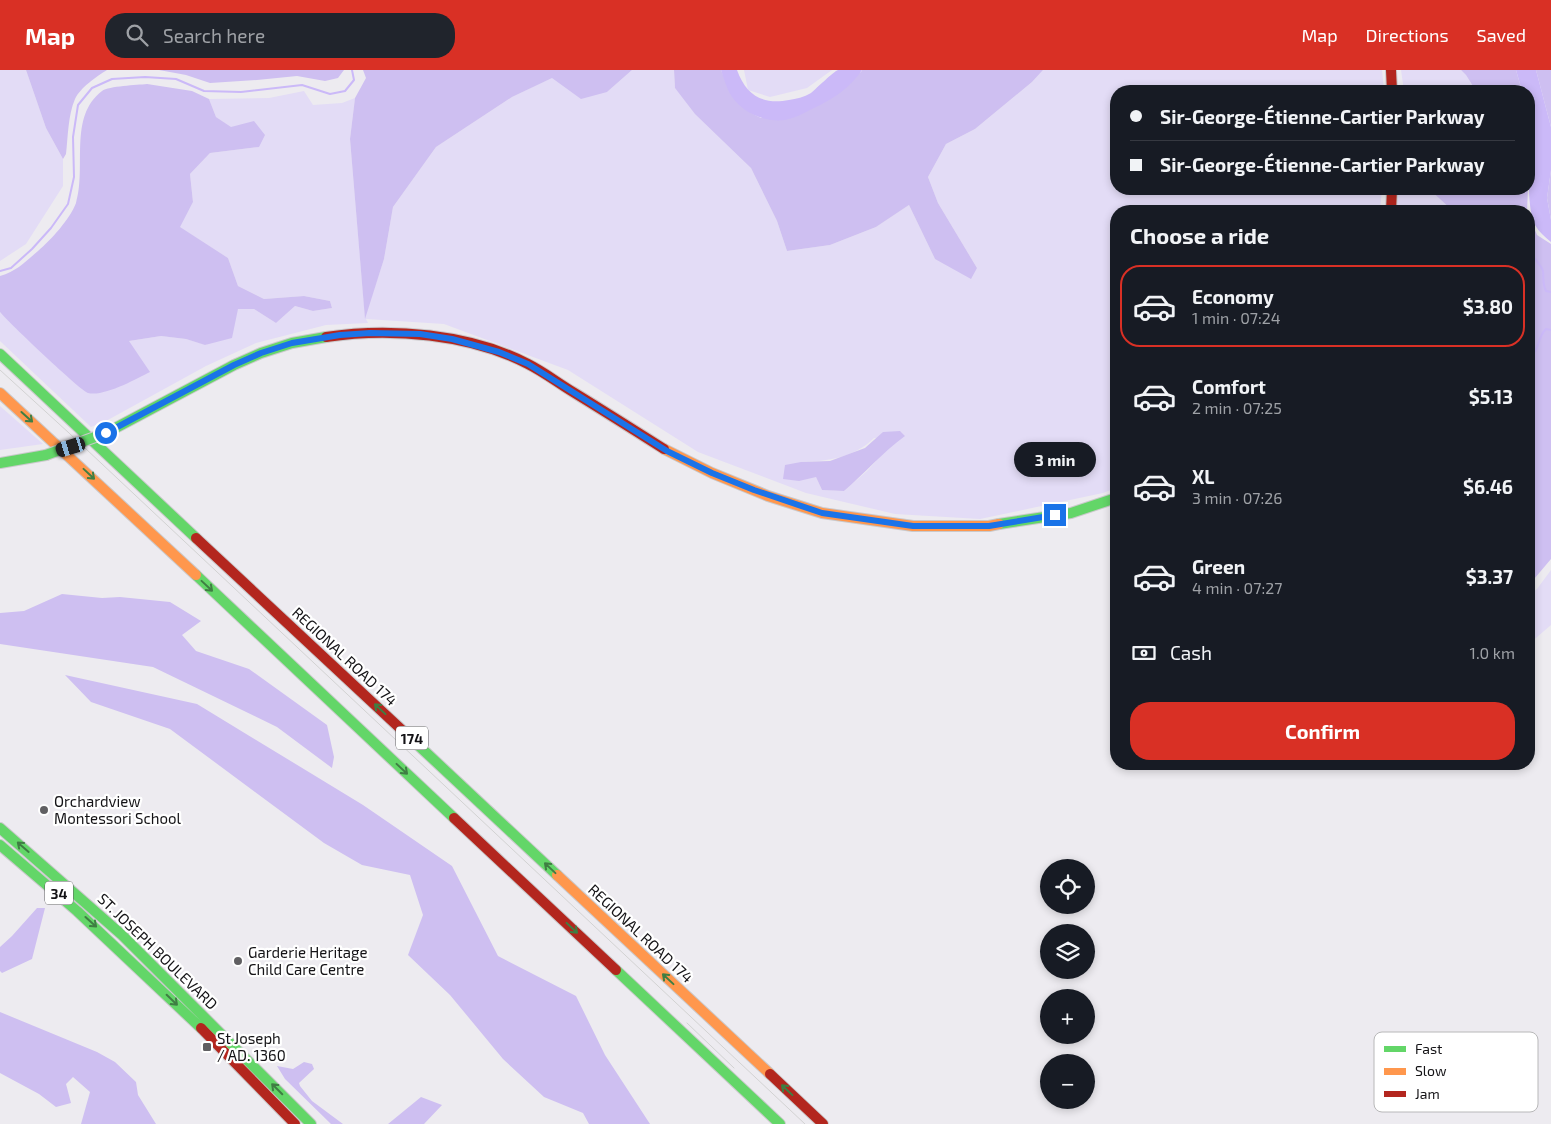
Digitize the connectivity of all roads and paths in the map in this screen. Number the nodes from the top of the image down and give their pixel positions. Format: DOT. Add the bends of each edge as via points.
graph roads {
  1 [pos="1391,70"];
  2 [pos="1392,85"];
  3 [pos="0,354"];
  4 [pos="0,393"];
  5 [pos="0,463"];
  6 [pos="1110,500"];
  7 [pos="0,828"];
  8 [pos="0,845"];
  9 [pos="122,935"];
  10 [pos="115,944"];
  11 [pos="202,1020"];
  12 [pos="295,1124"];
  13 [pos="311,1124"];
  14 [pos="780,1124"];
  15 [pos="823,1124"];
  1 -- 2 [label="main road"];
  15 -- 3 [label="main road, REGIONAL ROAD 174 / 174, one-way"];
  4 -- 14 [label="main road, 174, one-way"];
  5 -- 6 [label="main road, bridge" via="46,455 106,433 234,365 292,343 340,335 420,334 499,352 528,364 667,451 768,496 822,513 913,526 989,526 1071,513"];
  9 -- 7 [label="main road, ST. JOSEPH BOULEVARD / 34, one-way"];
  8 -- 10 [label="main road, ST. JOSEPH BOULEVARD / 34, one-way"];
  9 -- 10 [label="main road"];
  9 -- 11 [label="main road, ST. JOSEPH BOULEVARD / 34"];
  10 -- 11 [label="main road, ST. JOSEPH BOULEVARD / 34, one-way"];
  11 -- 12 [label="main road, ST. JOSEPH BOULEVARD / 34"];
  13 -- 11 [label="main road, ST. JOSEPH BOULEVARD / 34, one-way"];
}
